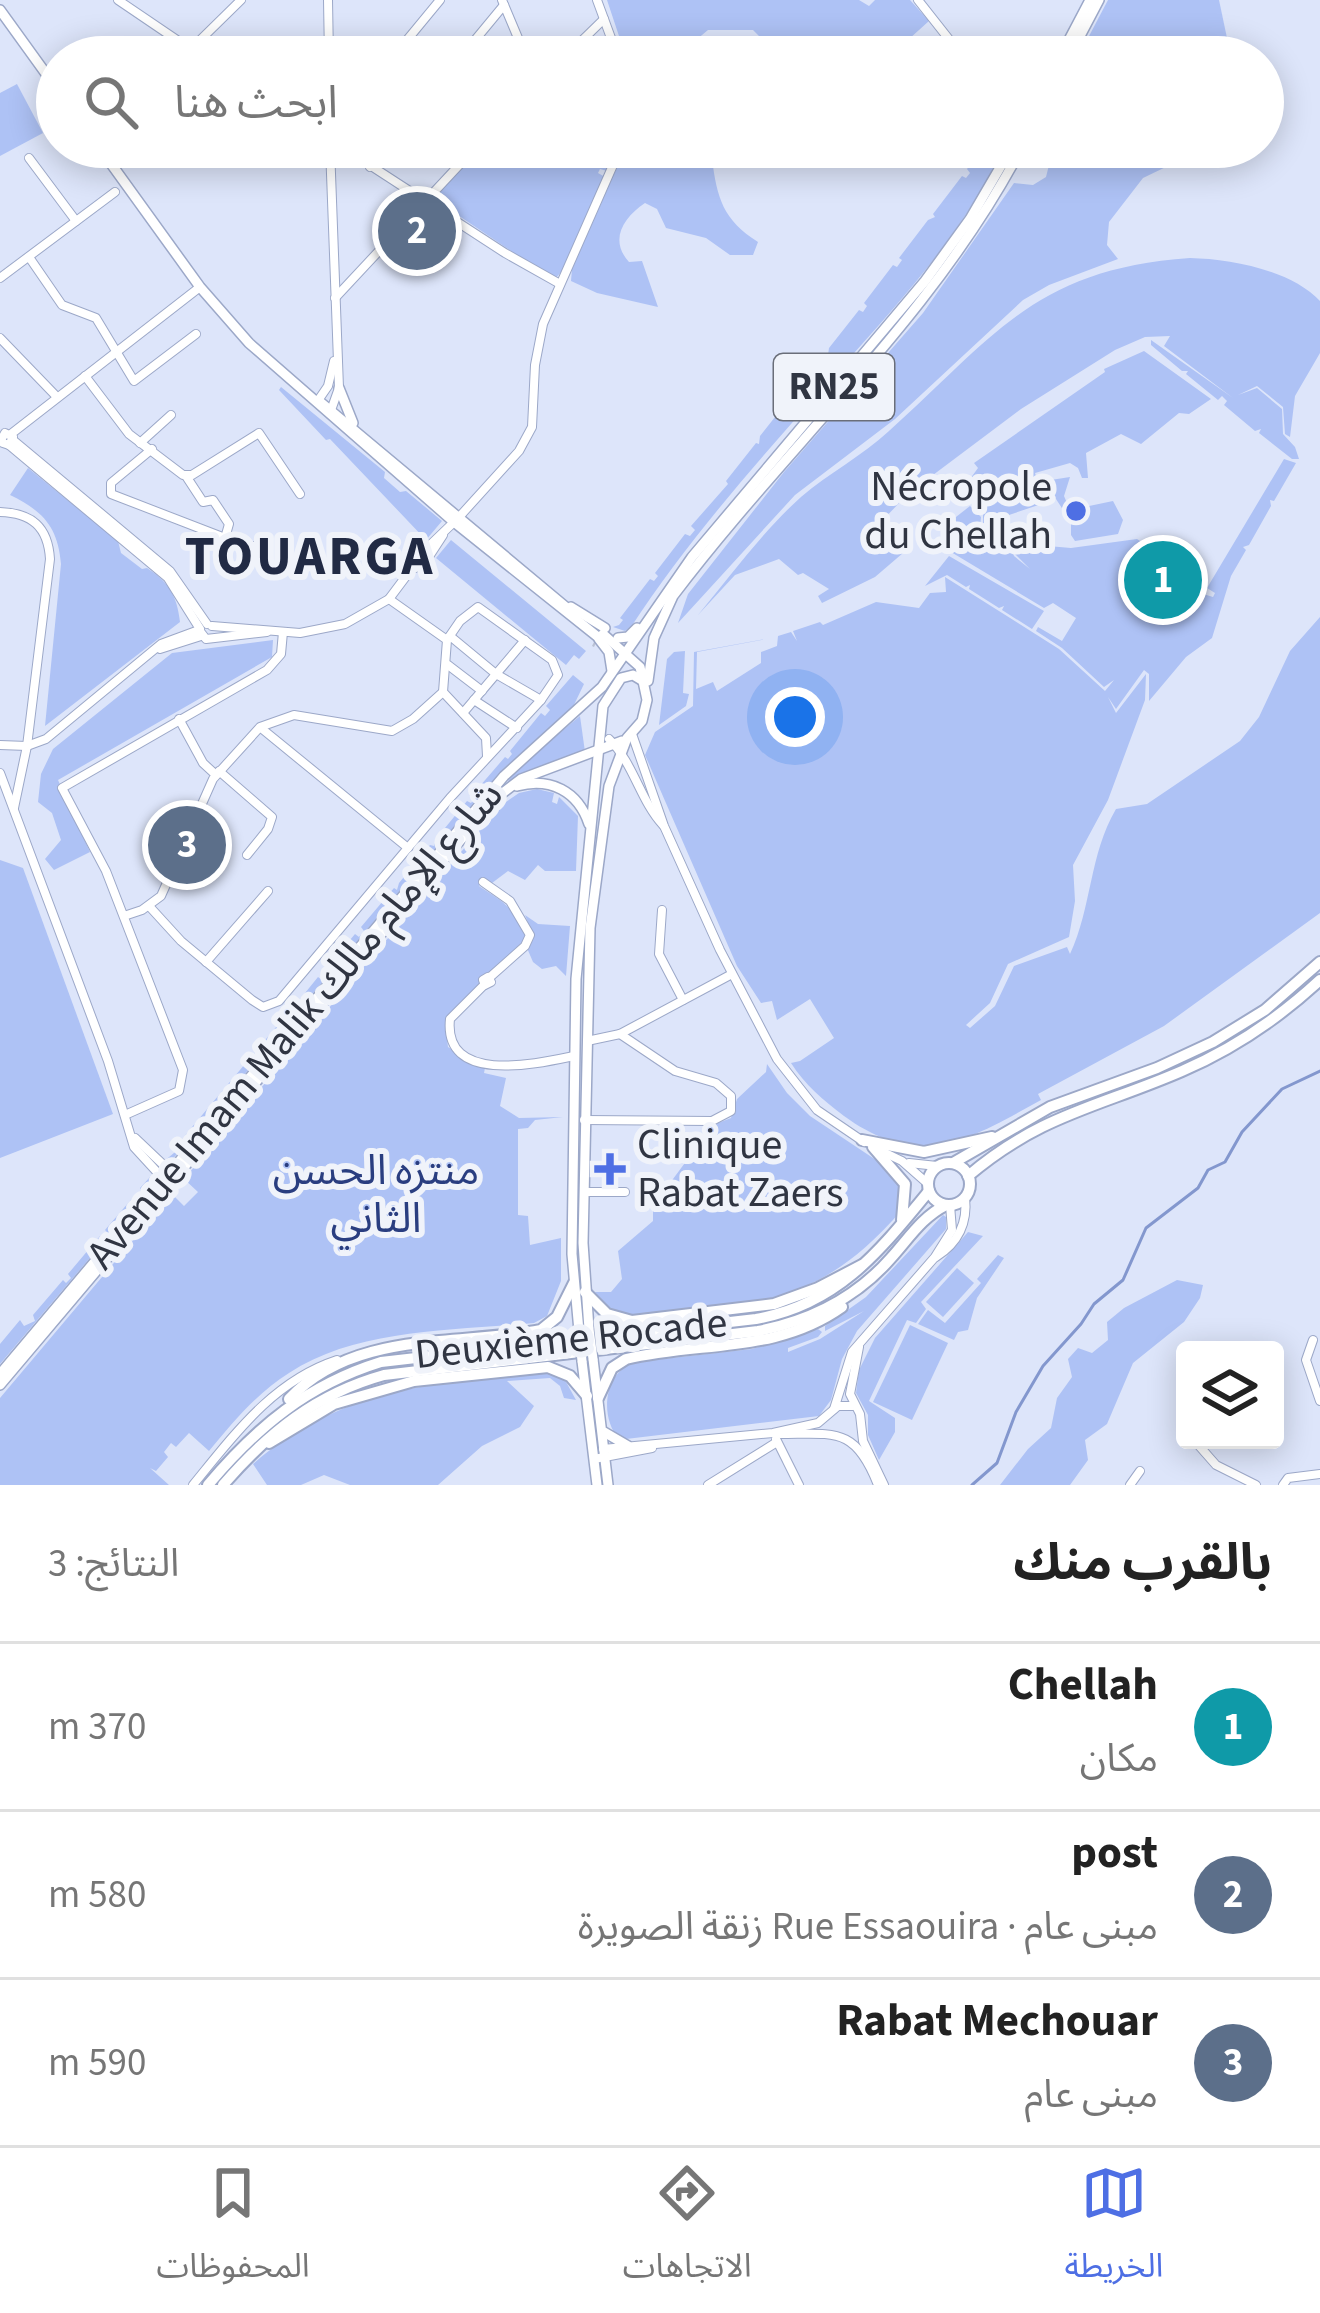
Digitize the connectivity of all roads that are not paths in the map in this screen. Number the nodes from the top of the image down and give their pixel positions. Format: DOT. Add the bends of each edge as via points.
graph roads {
  1 [pos="118,0"];
  2 [pos="241,0"];
  3 [pos="328,0"];
  4 [pos="420,0"];
  5 [pos="440,0"];
  6 [pos="597,0"];
  7 [pos="918,0"];
  8 [pos="1090,0"];
  9 [pos="1099,0"];
  10 [pos="503,3"];
  11 [pos="0,10"];
  12 [pos="428,13"];
  13 [pos="604,19"];
  14 [pos="171,36"];
  15 [pos="205,36"];
  16 [pos="329,36"];
  17 [pos="410,36"];
  18 [pos="477,36"];
  19 [pos="517,36"];
  20 [pos="587,36"];
  21 [pos="610,36"];
  22 [pos="949,36"];
  23 [pos="1066,36"];
  24 [pos="1081,36"];
  25 [pos="36,60"];
  26 [pos="29,158"];
  27 [pos="36,167"];
  28 [pos="36,168"];
  29 [pos="114,168"];
  30 [pos="331,168"];
  31 [pos="372,168"];
  32 [pos="456,168"];
  33 [pos="612,168"];
  34 [pos="1000,168"];
  35 [pos="1010,168"];
  36 [pos="115,192"];
  37 [pos="424,201"];
  38 [pos="76,221"];
  39 [pos="28,257"];
  40 [pos="0,278"];
  41 [pos="560,284"];
  42 [pos="200,287"];
  43 [pos="334,299"];
  44 [pos="196,334"];
  45 [pos="0,338"];
  46 [pos="337,348"];
  47 [pos="114,353"];
  48 [pos="85,376"];
  49 [pos="340,388"];
  50 [pos="57,397"];
  51 [pos="314,401"];
  52 [pos="330,413"];
  53 [pos="171,415"];
  54 [pos="359,432"];
  55 [pos="130,434"];
  56 [pos="6,437"];
  57 [pos="140,443"];
  58 [pos="152,449"];
  59 [pos="143,458"];
  60 [pos="186,476"];
  61 [pos="300,494"];
  62 [pos="0,512"];
  63 [pos="457,519"];
  64 [pos="226,537"];
  65 [pos="267,543"];
  66 [pos="389,599"];
  67 [pos="650,617"];
  68 [pos="205,630"];
  69 [pos="283,632"];
  70 [pos="600,636"];
  71 [pos="448,638"];
  72 [pos="618,638"];
  73 [pos="526,640"];
  74 [pos="630,653"];
  75 [pos="447,664"];
  76 [pos="496,674"];
  77 [pos="647,685"];
  78 [pos="608,687"];
  79 [pos="482,691"];
  80 [pos="443,692"];
  81 [pos="474,700"];
  82 [pos="542,700"];
  83 [pos="463,713"];
  84 [pos="179,719"];
  85 [pos="260,727"];
  86 [pos="600,727"];
  87 [pos="517,728"];
  88 [pos="621,742"];
  89 [pos="0,745"];
  90 [pos="27,746"];
  91 [pos="598,752"];
  92 [pos="487,758"];
  93 [pos="0,773"];
  94 [pos="217,773"];
  95 [pos="501,793"];
  96 [pos="14,809"];
  97 [pos="664,826"];
  98 [pos="590,830"];
  99 [pos="408,848"];
  100 [pos="247,855"];
  101 [pos="483,881"];
  102 [pos="268,891"];
  103 [pos="149,907"];
  104 [pos="662,910"];
  105 [pos="124,916"];
  106 [pos="206,962"];
  107 [pos="1320,962"];
  108 [pos="732,974"];
  109 [pos="1320,980"];
  110 [pos="683,1000"];
  111 [pos="620,1034"];
  112 [pos="585,1041"];
  113 [pos="574,1056"];
  114 [pos="125,1114"];
  115 [pos="584,1120"];
  116 [pos="1006,1131"];
  117 [pos="867,1144"];
  118 [pos="902,1161"];
  119 [pos="952,1163"];
  120 [pos="937,1166"];
  121 [pos="968,1176"];
  122 [pos="170,1178"];
  123 [pos="928,1187"];
  124 [pos="584,1192"];
  125 [pos="625,1192"];
  126 [pos="965,1197"];
  127 [pos="948,1205"];
  128 [pos="901,1225"];
  129 [pos="935,1257"];
  130 [pos="870,1262"];
  131 [pos="574,1282"];
  132 [pos="855,1290"];
  133 [pos="585,1292"];
  134 [pos="584,1330"];
  135 [pos="1313,1340"];
  136 [pos="860,1345"];
  137 [pos="356,1356"];
  138 [pos="0,1375"];
  139 [pos="0,1385"];
  140 [pos="592,1397"];
  141 [pos="1320,1401"];
  142 [pos="853,1406"];
  143 [pos="831,1413"];
  144 [pos="271,1418"];
  145 [pos="601,1427"];
  146 [pos="860,1429"];
  147 [pos="833,1432"];
  148 [pos="775,1437"];
  149 [pos="845,1438"];
  150 [pos="628,1446"];
  151 [pos="657,1446"];
  152 [pos="1202,1449"];
  153 [pos="250,1453"];
  154 [pos="601,1455"];
  155 [pos="1140,1471"];
  156 [pos="1320,1474"];
  157 [pos="193,1485"];
  158 [pos="208,1485"];
  159 [pos="223,1485"];
  160 [pos="597,1485"];
  161 [pos="608,1485"];
  162 [pos="708,1485"];
  163 [pos="799,1485"];
  164 [pos="881,1485"];
  165 [pos="1130,1485"];
  166 [pos="1256,1485"];
  167 [pos="1283,1485"];
  1 -- 14 [label="street"];
  2 -- 15 [label="street"];
  3 -- 16 [label="street"];
  4 -- 12 [label="street"];
  5 -- 12 [label="street"];
  6 -- 13 [label="street"];
  7 -- 22 [label="street"];
  8 -- 23 [label="main road"];
  9 -- 24 [label="main road"];
  10 -- 18 [label="street"];
  10 -- 19 [label="street"];
  11 -- 25 [label="main road"];
  12 -- 17 [label="street"];
  13 -- 20 [label="street"];
  13 -- 21 [label="street"];
  26 -- 27 [label="street"];
  28 -- 38 [label="street"];
  29 -- 42 [label="main road"];
  30 -- 43 [label="street"];
  31 -- 37 [label="street"];
  32 -- 37 [label="street"];
  33 -- 41 [label="street"];
  34 -- 67 [label="main road, RN25" via="925,281"];
  35 -- 77 [label="main road, RN25" via="935,285 673,596 654,638"];
  36 -- 38 [label="street"];
  37 -- 41 [label="street"];
  37 -- 43 [label="street"];
  38 -- 39 [label="street"];
  39 -- 40 [label="street"];
  39 -- 47 [label="street" via="62,304 96,318"];
  41 -- 63 [label="street" via="540,337 532,427"];
  42 -- 47 [label="street"];
  42 -- 51 [label="main road"];
  43 -- 46 [label="street"];
  44 -- 47 [label="street" via="137,382"];
  45 -- 50 [label="street"];
  46 -- 49 [label="street"];
  46 -- 51 [label="street" via="330,381"];
  47 -- 48 [label="street"];
  48 -- 50 [label="street"];
  48 -- 55 [label="street"];
  49 -- 52 [label="street"];
  49 -- 54 [label="main road"];
  50 -- 56 [label="street"];
  51 -- 52 [label="main road"];
  52 -- 54 [label="main road"];
  52 -- 63 [label="main road"];
  53 -- 57 [label="street"];
  54 -- 63 [label="main road"];
  55 -- 57 [label="street"];
  55 -- 59 [label="street"];
  56 -- 68 [label="street" via="168,578"];
  57 -- 58 [label="street"];
  58 -- 59 [label="street"];
  58 -- 60 [label="street"];
  59 -- 64 [label="street" via="111,483 113,497"];
  60 -- 61 [label="street" via="259,433"];
  60 -- 64 [label="street" via="229,524"];
  62 -- 90 [label="street" via="29,517 49,542"];
  63 -- 66 [label="street"];
  63 -- 70 [label="main road"];
  63 -- 70 [label="main road"];
  64 -- 65 [label="street" via="250,548"];
  66 -- 69 [label="street" via="337,627"];
  66 -- 71 [label="street"];
  67 -- 72 [label="main road"];
  67 -- 74 [label="main road, RN25"];
  68 -- 69 [label="street"];
  68 -- 90 [label="street" via="153,652"];
  69 -- 84 [label="street" via="267,670"];
  70 -- 72 [label="main road"];
  70 -- 74 [label="main road"];
  70 -- 78 [label="main road" via="611,656"];
  71 -- 73 [label="street" via="478,607"];
  71 -- 75 [label="street"];
  71 -- 76 [label="street"];
  72 -- 74 [label="main road"];
  73 -- 76 [label="street"];
  73 -- 82 [label="street" via="557,667"];
  74 -- 77 [label="main road"];
  74 -- 78 [label="main road, RN25"];
  75 -- 79 [label="street"];
  75 -- 80 [label="street"];
  76 -- 79 [label="street"];
  76 -- 82 [label="street"];
  77 -- 78 [label="main road" via="629,675"];
  77 -- 88 [label="main road, RN25" via="644,715"];
  78 -- 86 [label="main road, RN25"];
  78 -- 122 [label="main road, Avenue Imam Malik شارع الإمام مالك" via="504,776"];
  79 -- 81 [label="street"];
  80 -- 83 [label="street"];
  80 -- 85 [label="street" via="392,730 294,715"];
  81 -- 83 [label="street"];
  81 -- 87 [label="street"];
  82 -- 87 [label="street"];
  83 -- 92 [label="street" via="486,738"];
  84 -- 94 [label="street"];
  84 -- 105 [label="street" via="62,788"];
  85 -- 94 [label="street"];
  85 -- 99 [label="street"];
  86 -- 88 [label="main road"];
  86 -- 91 [label="main road, RN25"];
  87 -- 92 [label="street"];
  88 -- 91 [label="main road, Avenue Imam Malik شارع الإمام مالك"];
  88 -- 97 [label="street"];
  88 -- 97 [label="street"];
  88 -- 112 [label="main road, RN25" via="605,802"];
  89 -- 90 [label="street"];
  90 -- 96 [label="street"];
  91 -- 95 [label="main road, Avenue Imam Malik شارع الإمام مالك"];
  91 -- 98 [label="main road, RN25"];
  92 -- 99 [label="street"];
  93 -- 96 [label="street"];
  94 -- 100 [label="street" via="272,818"];
  94 -- 103 [label="street"];
  95 -- 98 [label="main road" via="531,783 558,787 583,809"];
  95 -- 122 [label="main road, Avenue Imam Malik شارع الإمام مالك"];
  96 -- 114 [label="street"];
  97 -- 108 [label="street"];
  98 -- 113 [label="main road, RN25"];
  99 -- 106 [label="street" via="273,1006 260,1005"];
  101 -- 113 [label="street" via="509,901 530,935 450,1019 451,1041 505,1068"];
  102 -- 106 [label="street"];
  103 -- 105 [label="street"];
  103 -- 106 [label="street"];
  104 -- 110 [label="street" via="658,949"];
  105 -- 114 [label="street" via="184,1078 173,1095"];
  107 -- 116 [label="highway" via="1213,1042"];
  108 -- 110 [label="street"];
  108 -- 117 [label="street" via="791,1081"];
  109 -- 121 [label="highway" via="1221,1052 1046,1122"];
  110 -- 111 [label="street"];
  111 -- 112 [label="street"];
  111 -- 115 [label="street" via="675,1071 720,1085 731,1111 712,1121"];
  112 -- 115 [label="main road, RN25"];
  113 -- 131 [label="main road, RN25"];
  114 -- 122 [label="street" via="138,1155"];
  115 -- 124 [label="main road, RN25"];
  116 -- 117 [label="highway" via="924,1152"];
  116 -- 119 [label="highway"];
  117 -- 118 [label="street"];
  117 -- 128 [label="highway" via="905,1184"];
  118 -- 120 [label="street"];
  118 -- 123 [label="street"];
  119 -- 120 [label="highway"];
  119 -- 121 [label="highway"];
  120 -- 123 [label="highway"];
  121 -- 126 [label="highway"];
  122 -- 138 [label="main road, Avenue Imam Malik شارع الإمام مالك"];
  122 -- 139 [label="main road, Avenue Imam Malik شارع الإمام مالك"];
  123 -- 127 [label="highway"];
  123 -- 128 [label="highway, Deuxième Rocade"];
  124 -- 125 [label="street"];
  124 -- 133 [label="main road, RN25"];
  126 -- 127 [label="highway"];
  126 -- 129 [label="street" via="961,1231"];
  127 -- 129 [label="street" via="953,1226"];
  127 -- 132 [label="highway, Deuxième Rocade"];
  128 -- 130 [label="highway, Deuxième Rocade"];
  129 -- 136 [label="street"];
  130 -- 133 [label="highway" via="807,1293 752,1308 626,1321"];
  130 -- 144 [label="highway, Deuxième Rocade" via="832,1292 772,1316 398,1358 331,1380"];
  131 -- 134 [label="main road, RN25"];
  131 -- 137 [label="highway" via="541,1330"];
  132 -- 140 [label="highway" via="826,1318 781,1337 626,1359"];
  132 -- 153 [label="highway, Deuxième Rocade" via="802,1319 758,1331 384,1375 304,1409"];
  133 -- 134 [label="main road, RN25"];
  134 -- 140 [label="main road, RN25, bridge"];
  135 -- 141 [label="street" via="1306,1360"];
  136 -- 142 [label="street"];
  136 -- 143 [label="street"];
  137 -- 144 [label="highway" via="311,1378"];
  137 -- 157 [label="street" via="278,1391"];
  140 -- 145 [label="main road, RN25"];
  140 -- 153 [label="highway" via="548,1367 400,1383 334,1404"];
  140 -- 154 [label="main road, RN25"];
  142 -- 143 [label="street"];
  142 -- 146 [label="street"];
  143 -- 147 [label="street"];
  143 -- 148 [label="street"];
  144 -- 158 [label="highway, Deuxième Rocade"];
  145 -- 150 [label="main road"];
  145 -- 154 [label="main road, RN25"];
  146 -- 149 [label="street"];
  146 -- 164 [label="street"];
  147 -- 148 [label="street"];
  147 -- 149 [label="street"];
  148 -- 151 [label="street"];
  148 -- 162 [label="street"];
  148 -- 163 [label="street"];
  149 -- 164 [label="street"];
  150 -- 151 [label="street"];
  150 -- 154 [label="street"];
  151 -- 154 [label="street"];
  152 -- 166 [label="street"];
  153 -- 159 [label="highway, Deuxième Rocade"];
  154 -- 160 [label="main road, RN25"];
  154 -- 161 [label="main road, RN25"];
  155 -- 165 [label="street"];
  156 -- 167 [label="street"];
}
